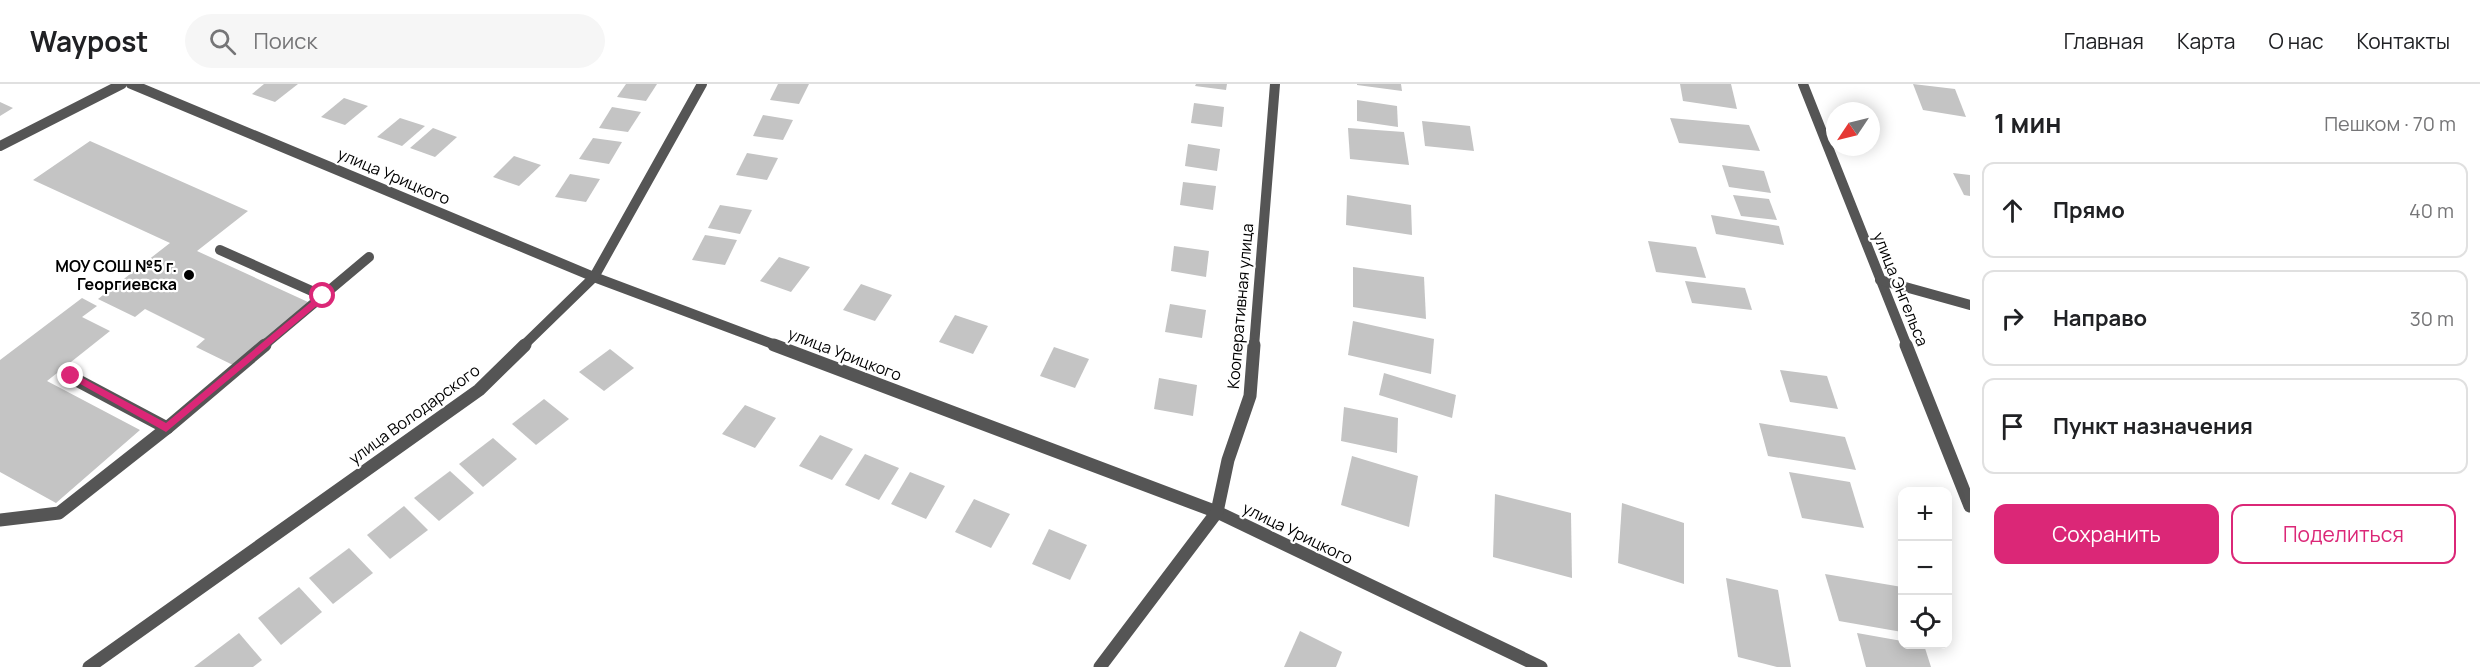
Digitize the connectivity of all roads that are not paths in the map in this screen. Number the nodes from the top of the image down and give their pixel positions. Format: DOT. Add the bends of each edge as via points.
graph roads {
  1 [pos="122,84"];
  2 [pos="131,84"];
  3 [pos="702,84"];
  4 [pos="1275,84"];
  5 [pos="1803,84"];
  6 [pos="0,146"];
  7 [pos="220,250"];
  8 [pos="369,257"];
  9 [pos="594,277"];
  10 [pos="1880,280"];
  11 [pos="323,296"];
  12 [pos="1970,305"];
  13 [pos="71,376"];
  14 [pos="166,428"];
  15 [pos="1970,506"];
  16 [pos="1217,512"];
  17 [pos="0,520"];
  18 [pos="89,667"];
  19 [pos="1100,667"];
  20 [pos="1541,667"];
  1 -- 6 [label="street"];
  2 -- 9 [label="street, улица Урицкого"];
  3 -- 9 [label="street, улица Володарского"];
  4 -- 16 [label="street, Кооперативная улица" via="1250,396 1228,460"];
  5 -- 10 [label="street, улица Энгельса"];
  7 -- 11 [label="street"];
  8 -- 11 [label="street"];
  9 -- 16 [label="street, улица Урицкого"];
  9 -- 18 [label="street, улица Володарского" via="479,390"];
  10 -- 12 [label="street"];
  10 -- 15 [label="street, улица Энгельса"];
  11 -- 14 [label="street"];
  13 -- 14 [label="street"];
  14 -- 17 [label="street" via="58,513"];
  16 -- 19 [label="street, Кооперативная улица"];
  16 -- 20 [label="street, улица Урицкого"];
}
